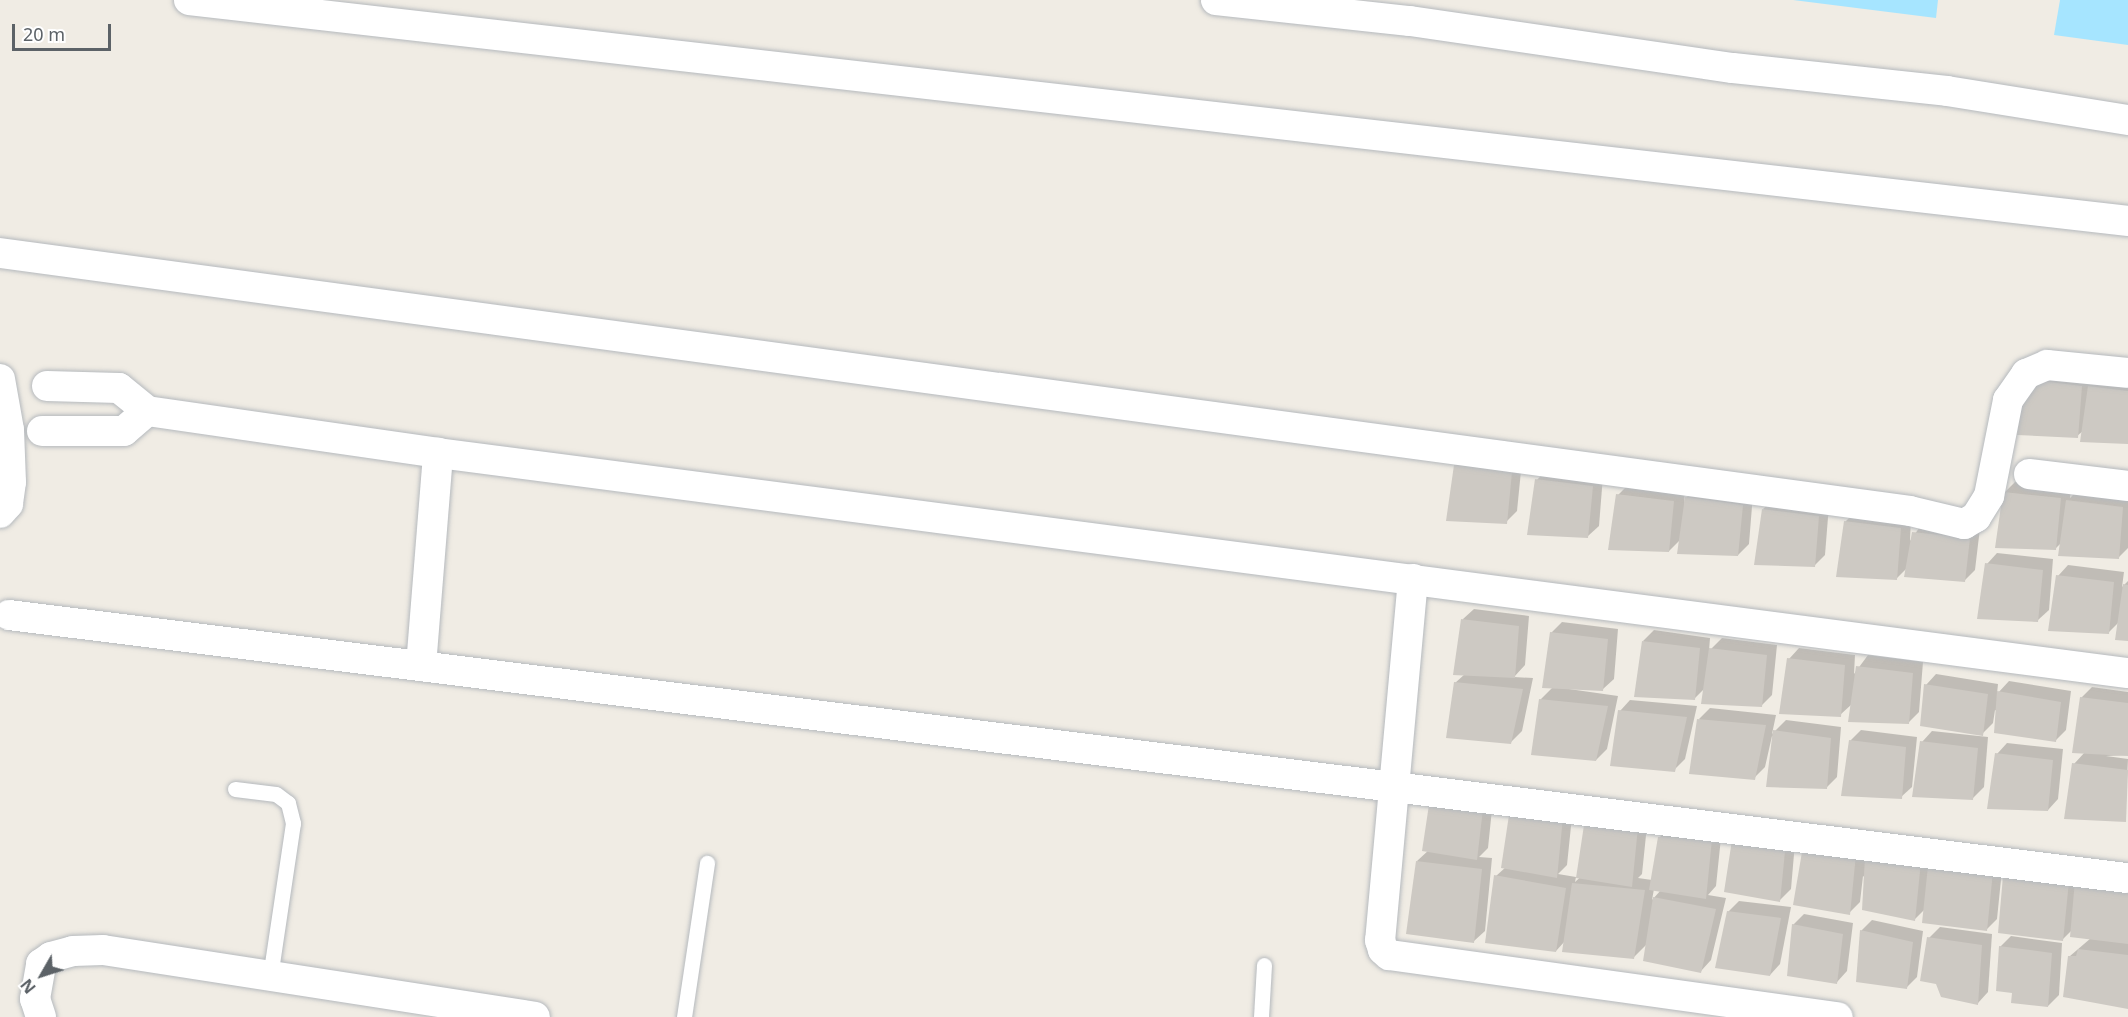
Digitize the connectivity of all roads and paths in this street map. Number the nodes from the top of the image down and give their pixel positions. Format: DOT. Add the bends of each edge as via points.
graph roads {
  1 [pos="189,0"];
  2 [pos="1216,0"];
  3 [pos="2128,120"];
  4 [pos="2128,220"];
  5 [pos="0,253"];
  6 [pos="2128,373"];
  7 [pos="19,383"];
  8 [pos="147,411"];
  9 [pos="26,431"];
  10 [pos="438,453"];
  11 [pos="2029,474"];
  12 [pos="2128,486"];
  13 [pos="0,513"];
  14 [pos="1413,579"];
  15 [pos="9,615"];
  16 [pos="421,666"];
  17 [pos="2128,673"];
  18 [pos="1395,787"];
  19 [pos="235,789"];
  20 [pos="707,863"];
  21 [pos="2128,878"];
  22 [pos="1264,965"];
  23 [pos="270,977"];
  24 [pos="41,1017"];
  25 [pos="535,1017"];
  26 [pos="684,1017"];
  27 [pos="1261,1017"];
  28 [pos="1838,1017"];
  1 -- 4 [label="street"];
  2 -- 3 [label="street" via="1410,21 1733,68 1947,90"];
  5 -- 6 [label="street" via="1898,509 1964,524 1976,517 1989,496 2008,400 2026,374 2047,365"];
  7 -- 8 [label="street" via="119,388"];
  7 -- 9 [label="street"];
  8 -- 9 [label="street" via="124,431"];
  8 -- 10 [label="street"];
  9 -- 13 [label="street" via="8,504"];
  10 -- 14 [label="street"];
  10 -- 16 [label="street"];
  11 -- 12 [label="street"];
  14 -- 17 [label="street"];
  14 -- 18 [label="street"];
  15 -- 16 [label="street"];
  16 -- 18 [label="street"];
  18 -- 21 [label="street"];
  18 -- 28 [label="street" via="1380,940 1389,955"];
  19 -- 23 [label="lane" via="276,794 288,803 293,823"];
  20 -- 26 [label="lane"];
  22 -- 27 [label="lane"];
  23 -- 24 [label="street" via="103,950 73,951 41,964 35,999"];
  23 -- 25 [label="street"];
}
